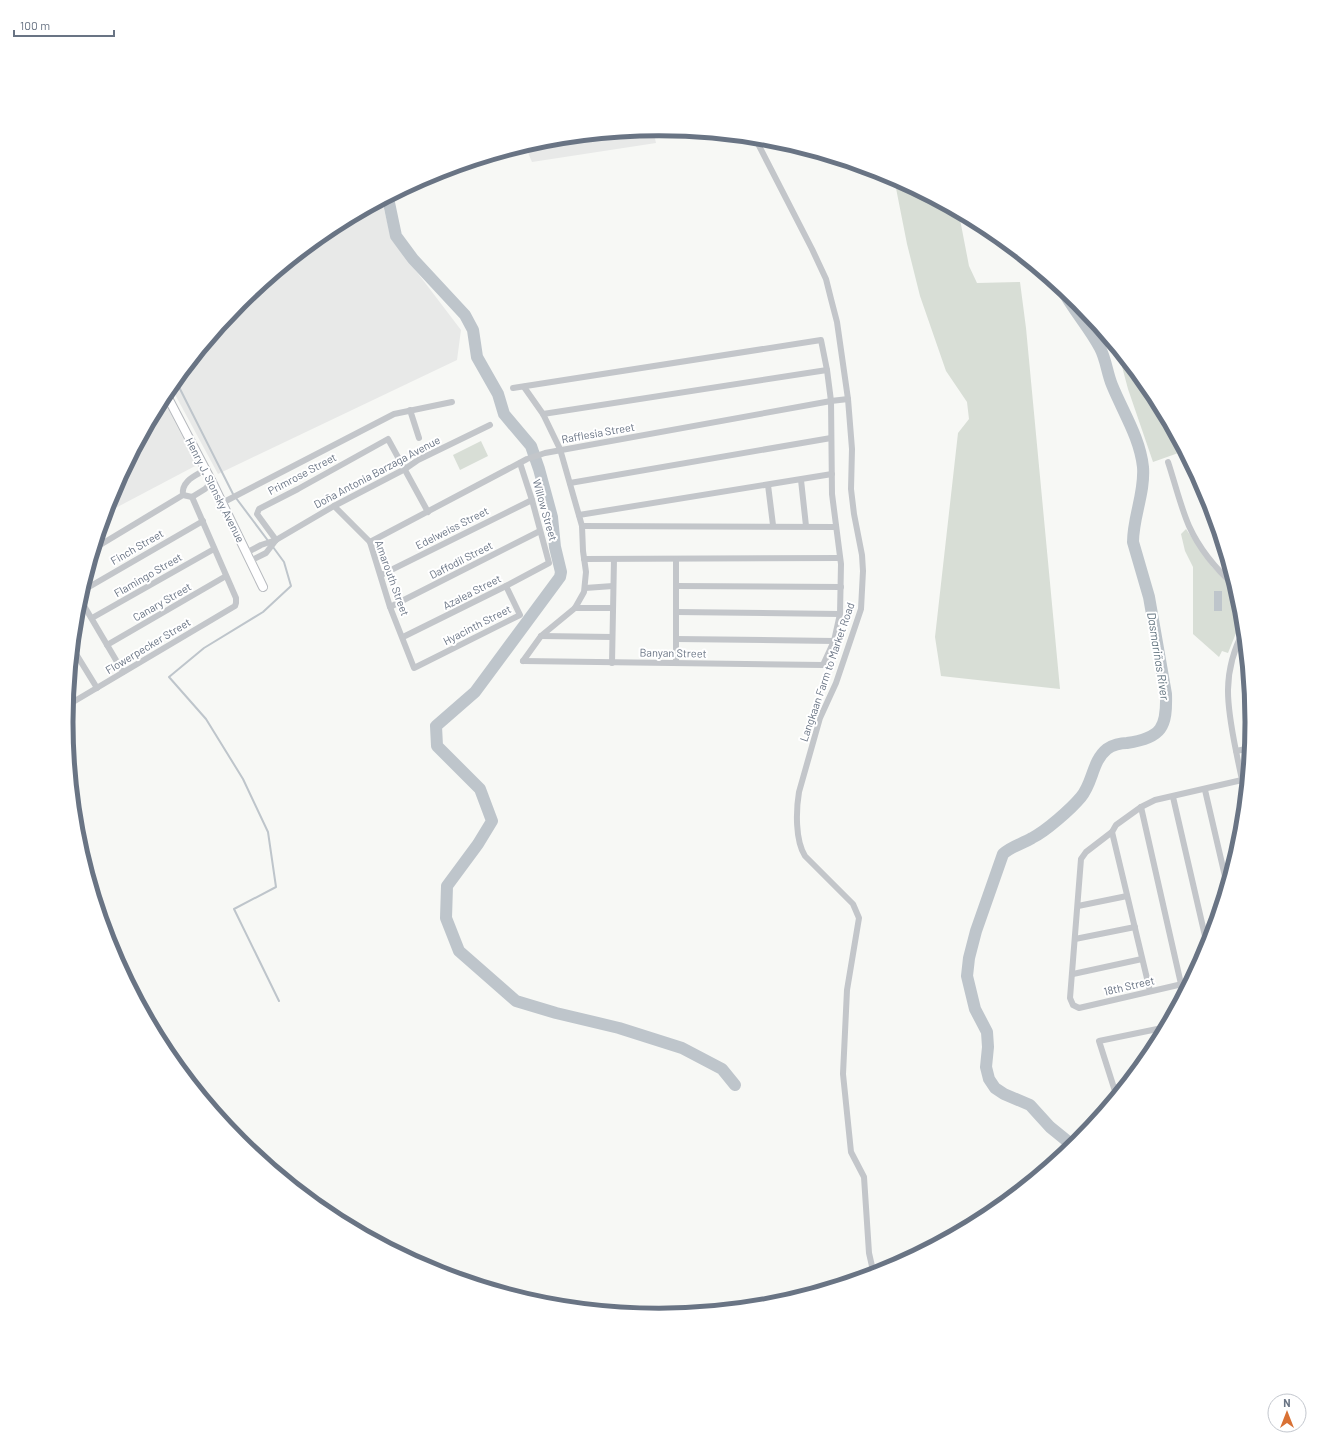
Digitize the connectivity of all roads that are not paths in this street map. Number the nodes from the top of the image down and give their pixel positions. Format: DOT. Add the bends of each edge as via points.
graph roads {
  1 [pos="758,145"];
  2 [pos="827,370"];
  3 [pos="524,386"];
  4 [pos="513,388"];
  5 [pos="848,399"];
  6 [pos="170,401"];
  7 [pos="831,401"];
  8 [pos="452,402"];
  9 [pos="410,410"];
  10 [pos="543,414"];
  11 [pos="490,425"];
  12 [pos="419,438"];
  13 [pos="831,438"];
  14 [pos="560,450"];
  15 [pos="1168,462"];
  16 [pos="520,463"];
  17 [pos="405,469"];
  18 [pos="205,470"];
  19 [pos="832,474"];
  20 [pos="801,480"];
  21 [pos="212,482"];
  22 [pos="570,483"];
  23 [pos="768,485"];
  24 [pos="182,495"];
  25 [pos="192,497"];
  26 [pos="532,500"];
  27 [pos="222,503"];
  28 [pos="334,506"];
  29 [pos="428,512"];
  30 [pos="579,514"];
  31 [pos="203,521"];
  32 [pos="773,525"];
  33 [pos="582,526"];
  34 [pos="806,526"];
  35 [pos="836,527"];
  36 [pos="540,531"];
  37 [pos="276,540"];
  38 [pos="370,542"];
  39 [pos="101,544"];
  40 [pos="214,548"];
  41 [pos="246,553"];
  42 [pos="840,558"];
  43 [pos="584,559"];
  44 [pos="614,559"];
  45 [pos="676,559"];
  46 [pos="250,561"];
  47 [pos="549,563"];
  48 [pos="381,575"];
  49 [pos="226,576"];
  50 [pos="1228,578"];
  51 [pos="506,586"];
  52 [pos="613,586"];
  53 [pos="676,586"];
  54 [pos="89,587"];
  55 [pos="263,587"];
  56 [pos="841,587"];
  57 [pos="585,588"];
  58 [pos="84,606"];
  59 [pos="390,606"];
  60 [pos="575,608"];
  61 [pos="613,608"];
  62 [pos="676,612"];
  63 [pos="840,614"];
  64 [pos="92,618"];
  65 [pos="541,636"];
  66 [pos="403,637"];
  67 [pos="612,637"];
  68 [pos="676,639"];
  69 [pos="1240,639"];
  70 [pos="834,641"];
  71 [pos="107,645"];
  72 [pos="77,656"];
  73 [pos="612,662"];
  74 [pos="676,663"];
  75 [pos="414,668"];
  76 [pos="123,672"];
  77 [pos="97,688"];
  78 [pos="74,699"];
  79 [pos="1245,749"];
  80 [pos="1236,751"];
  81 [pos="1242,780"];
  82 [pos="1205,790"];
  83 [pos="1172,797"];
  84 [pos="1141,806"];
  85 [pos="1112,832"];
  86 [pos="1225,877"];
  87 [pos="1127,896"];
  88 [pos="1078,906"];
  89 [pos="1135,928"];
  90 [pos="1205,937"];
  91 [pos="1075,939"];
  92 [pos="1142,959"];
  93 [pos="1073,974"];
  94 [pos="1185,983"];
  95 [pos="1181,984"];
  96 [pos="1150,991"];
  97 [pos="1160,1028"];
  98 [pos="1119,1087"];
  99 [pos="1114,1088"];
  100 [pos="1116,1091"];
  101 [pos="873,1268"];
  1 -- 5 [label="street, Langkaan Farm to Market Road" via="826,279 837,322"];
  2 -- 3 [label="street" via="821,340"];
  2 -- 7 [label="street"];
  2 -- 10 [label="street"];
  3 -- 4 [label="street"];
  3 -- 10 [label="street"];
  5 -- 7 [label="street, Rafflesia Street"];
  5 -- 101 [label="street, Langkaan Farm to Market Road" via="852,449 851,489 863,571 861,609 836,683 820,718 799,792 798,842 805,856 853,904 859,918 847,990 844,1074 851,1152 864,1177 869,1253"];
  6 -- 18 [label="street, Henry J. Slonsky Avenue"];
  7 -- 13 [label="street"];
  7 -- 14 [label="street, Rafflesia Street"];
  8 -- 9 [label="street"];
  9 -- 12 [label="street"];
  9 -- 27 [label="street" via="394,414"];
  10 -- 14 [label="street"];
  11 -- 17 [label="street, Doña Antonia Barzaga Avenue" via="418,460"];
  13 -- 19 [label="street"];
  13 -- 22 [label="street"];
  14 -- 16 [label="street, Rafflesia Street"];
  14 -- 22 [label="street"];
  15 -- 50 [label="street" via="1184,515 1195,537"];
  16 -- 26 [label="street, Willow Street"];
  16 -- 29 [label="street, Rafflesia Street"];
  17 -- 28 [label="street, Doña Antonia Barzaga Avenue"];
  17 -- 29 [label="street"];
  17 -- 37 [label="street, Primrose Street" via="388,439 259,508 260,518"];
  18 -- 21 [label="street, Henry J. Slonsky Avenue"];
  18 -- 24 [label="street" via="189,480 183,487"];
  19 -- 20 [label="street"];
  19 -- 35 [label="street"];
  20 -- 23 [label="street"];
  20 -- 34 [label="street"];
  21 -- 25 [label="street"];
  21 -- 27 [label="street, Henry J. Slonsky Avenue"];
  22 -- 30 [label="street"];
  23 -- 30 [label="street"];
  23 -- 32 [label="street"];
  24 -- 25 [label="street"];
  24 -- 39 [label="street"];
  25 -- 31 [label="street"];
  26 -- 36 [label="street, Willow Street"];
  26 -- 48 [label="street, Edelweiss Street"];
  27 -- 41 [label="street, Henry J. Slonsky Avenue"];
  28 -- 37 [label="street, Doña Antonia Barzaga Avenue"];
  28 -- 38 [label="street, Amarouth Street"];
  29 -- 38 [label="street, Rafflesia Street"];
  30 -- 33 [label="street"];
  31 -- 40 [label="street"];
  31 -- 54 [label="street, Finch Street"];
  32 -- 33 [label="street"];
  32 -- 34 [label="street"];
  33 -- 43 [label="street"];
  34 -- 35 [label="street"];
  35 -- 42 [label="street"];
  36 -- 47 [label="street, Willow Street"];
  36 -- 59 [label="street, Daffodil Street"];
  37 -- 41 [label="street, Doña Antonia Barzaga Avenue"];
  37 -- 46 [label="street, Doña Antonia Barzaga Avenue" via="266,553"];
  38 -- 48 [label="street, Amarouth Street"];
  40 -- 49 [label="street"];
  40 -- 64 [label="street, Flamingo Street"];
  41 -- 46 [label="street, Henry J. Slonsky Avenue"];
  42 -- 45 [label="street"];
  42 -- 56 [label="street"];
  43 -- 44 [label="street"];
  43 -- 57 [label="street"];
  44 -- 45 [label="street"];
  44 -- 52 [label="street"];
  45 -- 53 [label="street"];
  46 -- 55 [label="street, Henry J. Slonsky Avenue"];
  47 -- 51 [label="street, Azalea Street"];
  48 -- 59 [label="street, Amarouth Street"];
  49 -- 71 [label="street, Canary Street"];
  49 -- 76 [label="street, Flowerpecker Street" via="236,598 234,606"];
  51 -- 66 [label="street, Azalea Street"];
  51 -- 75 [label="street, Hyacinth Street" via="520,615"];
  52 -- 57 [label="street"];
  52 -- 61 [label="street"];
  53 -- 56 [label="street"];
  53 -- 62 [label="street"];
  56 -- 63 [label="street"];
  57 -- 60 [label="street"];
  58 -- 64 [label="street"];
  59 -- 66 [label="street, Amarouth Street"];
  60 -- 61 [label="street"];
  60 -- 65 [label="street"];
  61 -- 67 [label="street"];
  62 -- 63 [label="street"];
  62 -- 68 [label="street"];
  63 -- 70 [label="street"];
  64 -- 71 [label="street"];
  65 -- 67 [label="street"];
  65 -- 73 [label="street, Banyan Street" via="523,661"];
  66 -- 75 [label="street, Amarouth Street"];
  67 -- 73 [label="street"];
  68 -- 70 [label="street"];
  68 -- 74 [label="street"];
  69 -- 80 [label="street" via="1228,676 1227,699"];
  70 -- 74 [label="street, Banyan Street" via="824,665"];
  71 -- 76 [label="street"];
  72 -- 77 [label="street"];
  73 -- 74 [label="street, Banyan Street"];
  76 -- 77 [label="street, Flowerpecker Street"];
  77 -- 78 [label="street, Flowerpecker Street"];
  79 -- 80 [label="street"];
  80 -- 81 [label="street"];
  81 -- 82 [label="street"];
  82 -- 83 [label="street"];
  82 -- 86 [label="street"];
  83 -- 84 [label="street"];
  83 -- 90 [label="street"];
  84 -- 85 [label="street" via="1116,825"];
  84 -- 95 [label="street"];
  85 -- 87 [label="street"];
  85 -- 88 [label="street" via="1081,858"];
  87 -- 88 [label="street"];
  87 -- 89 [label="street"];
  88 -- 91 [label="street"];
  89 -- 91 [label="street"];
  89 -- 92 [label="street"];
  91 -- 93 [label="street"];
  92 -- 93 [label="street"];
  92 -- 96 [label="street"];
  93 -- 96 [label="street, 18th Street" via="1070,998 1079,1008"];
  94 -- 95 [label="street, 18th Street"];
  95 -- 96 [label="street, 18th Street"];
  97 -- 99 [label="street" via="1099,1041"];
  98 -- 99 [label="street"];
  99 -- 100 [label="street"];
}
